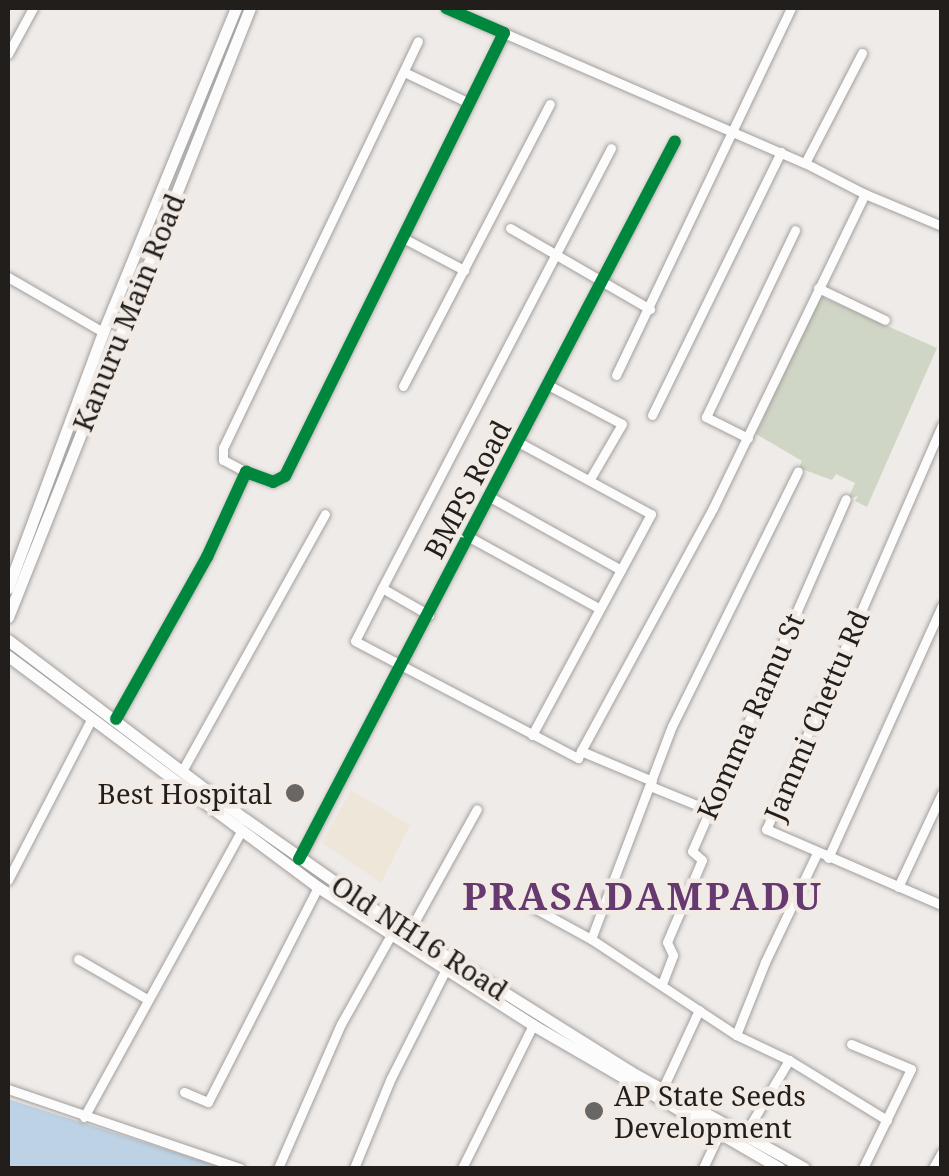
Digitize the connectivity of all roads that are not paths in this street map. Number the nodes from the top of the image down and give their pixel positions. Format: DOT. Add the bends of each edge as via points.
graph roads {
  1 [pos="33,8"];
  2 [pos="236,8"];
  3 [pos="250,8"];
  4 [pos="446,8"];
  5 [pos="790,8"];
  6 [pos="504,33"];
  7 [pos="418,41"];
  8 [pos="862,53"];
  9 [pos="8,54"];
  10 [pos="404,72"];
  11 [pos="214,78"];
  12 [pos="469,103"];
  13 [pos="550,104"];
  14 [pos="735,130"];
  15 [pos="675,141"];
  16 [pos="611,148"];
  17 [pos="781,152"];
  18 [pos="805,163"];
  19 [pos="865,194"];
  20 [pos="942,226"];
  21 [pos="510,228"];
  22 [pos="795,230"];
  23 [pos="405,239"];
  24 [pos="554,254"];
  25 [pos="464,270"];
  26 [pos="8,277"];
  27 [pos="600,282"];
  28 [pos="818,288"];
  29 [pos="650,309"];
  30 [pos="884,320"];
  31 [pos="103,332"];
  32 [pos="616,375"];
  33 [pos="403,386"];
  34 [pos="550,386"];
  35 [pos="652,415"];
  36 [pos="942,425"];
  37 [pos="748,438"];
  38 [pos="938,442"];
  39 [pos="520,443"];
  40 [pos="798,471"];
  41 [pos="246,472"];
  42 [pos="590,479"];
  43 [pos="490,497"];
  44 [pos="846,499"];
  45 [pos="326,514"];
  46 [pos="471,538"];
  47 [pos="621,570"];
  48 [pos="8,588"];
  49 [pos="382,588"];
  50 [pos="942,606"];
  51 [pos="600,609"];
  52 [pos="430,614"];
  53 [pos="8,617"];
  54 [pos="8,640"];
  55 [pos="8,656"];
  56 [pos="403,665"];
  57 [pos="92,718"];
  58 [pos="116,718"];
  59 [pos="532,735"];
  60 [pos="582,750"];
  61 [pos="182,771"];
  62 [pos="651,784"];
  63 [pos="942,793"];
  64 [pos="477,809"];
  65 [pos="709,810"];
  66 [pos="241,832"];
  67 [pos="817,853"];
  68 [pos="828,858"];
  69 [pos="300,859"];
  70 [pos="8,880"];
  71 [pos="318,887"];
  72 [pos="898,887"];
  73 [pos="527,904"];
  74 [pos="942,906"];
  75 [pos="401,936"];
  76 [pos="591,938"];
  77 [pos="78,960"];
  78 [pos="445,971"];
  79 [pos="662,984"];
  80 [pos="147,998"];
  81 [pos="699,1010"];
  82 [pos="533,1025"];
  83 [pos="736,1034"];
  84 [pos="851,1044"];
  85 [pos="789,1060"];
  86 [pos="8,1090"];
  87 [pos="662,1090"];
  88 [pos="184,1092"];
  89 [pos="84,1118"];
  90 [pos="887,1120"];
  91 [pos="718,1136"];
  92 [pos="743,1137"];
  93 [pos="942,1152"];
  94 [pos="240,1168"];
  95 [pos="278,1168"];
  96 [pos="354,1168"];
  97 [pos="462,1168"];
  98 [pos="702,1168"];
  99 [pos="780,1168"];
  100 [pos="804,1168"];
  101 [pos="863,1168"];
  102 [pos="933,1168"];
  1 -- 9 [label="street"];
  2 -- 11 [label="main road, Kanuru Main Road"];
  3 -- 11 [label="main road, Kanuru Main Road"];
  4 -- 6 [label="street"];
  5 -- 14 [label="street"];
  6 -- 12 [label="street"];
  6 -- 14 [label="street"];
  7 -- 10 [label="street"];
  8 -- 18 [label="street"];
  10 -- 12 [label="street"];
  10 -- 41 [label="street" via="223,448 222,460"];
  11 -- 31 [label="main road, Kanuru Main Road"];
  11 -- 53 [label="main road, Kanuru Main Road"];
  12 -- 23 [label="street"];
  13 -- 25 [label="street"];
  14 -- 17 [label="street"];
  14 -- 29 [label="street"];
  15 -- 27 [label="street, BMPS Road"];
  16 -- 24 [label="street"];
  17 -- 18 [label="street"];
  17 -- 35 [label="street"];
  18 -- 19 [label="street"];
  19 -- 20 [label="street"];
  19 -- 28 [label="street"];
  21 -- 24 [label="street"];
  22 -- 37 [label="street" via="706,417"];
  23 -- 25 [label="street"];
  23 -- 41 [label="street" via="285,476 273,482"];
  24 -- 27 [label="street"];
  24 -- 49 [label="street"];
  25 -- 33 [label="street"];
  26 -- 31 [label="street"];
  27 -- 29 [label="street"];
  27 -- 34 [label="street, BMPS Road"];
  28 -- 30 [label="street"];
  28 -- 37 [label="street"];
  29 -- 32 [label="street"];
  31 -- 48 [label="main road, Kanuru Main Road"];
  34 -- 39 [label="street, BMPS Road"];
  34 -- 42 [label="street" via="622,424"];
  36 -- 38 [label="street, Jammi Chettu Rd"];
  37 -- 60 [label="street"];
  38 -- 67 [label="street, Jammi Chettu Rd" via="766,822 770,834"];
  39 -- 42 [label="street"];
  39 -- 43 [label="street, BMPS Road"];
  40 -- 62 [label="street" via="680,710"];
  41 -- 58 [label="street"];
  42 -- 47 [label="street" via="652,514"];
  43 -- 46 [label="street, BMPS Road"];
  43 -- 47 [label="street"];
  44 -- 65 [label="street, Komma Ramu St"];
  45 -- 61 [label="street"];
  46 -- 51 [label="street"];
  46 -- 52 [label="street, BMPS Road"];
  47 -- 51 [label="street"];
  49 -- 52 [label="street"];
  49 -- 56 [label="street" via="354,639"];
  50 -- 68 [label="street"];
  51 -- 59 [label="street"];
  52 -- 56 [label="street, BMPS Road"];
  54 -- 58 [label="main road, Old NH16 Road"];
  55 -- 57 [label="main road, Old NH16 Road"];
  56 -- 59 [label="street"];
  56 -- 69 [label="street, BMPS Road"];
  57 -- 66 [label="main road, Old NH16 Road"];
  57 -- 70 [label="street"];
  58 -- 61 [label="main road, Old NH16 Road"];
  59 -- 60 [label="street" via="578,758"];
  60 -- 62 [label="street"];
  61 -- 69 [label="main road, Old NH16 Road"];
  62 -- 65 [label="street"];
  62 -- 76 [label="street"];
  63 -- 72 [label="street"];
  64 -- 75 [label="street"];
  65 -- 79 [label="street, Komma Ramu St" via="692,851 702,860 667,942 673,955"];
  66 -- 71 [label="main road, Old NH16 Road"];
  66 -- 80 [label="street"];
  67 -- 68 [label="street, Jammi Chettu Rd"];
  67 -- 83 [label="street"];
  68 -- 72 [label="street, Jammi Chettu Rd"];
  69 -- 75 [label="main road, Old NH16 Road"];
  71 -- 75 [label="main road, Old NH16 Road"];
  71 -- 88 [label="street" via="208,1102"];
  72 -- 74 [label="street, Jammi Chettu Rd"];
  73 -- 76 [label="street"];
  75 -- 78 [label="main road, Old NH16 Road"];
  75 -- 87 [label="main road, Old NH16 Road"];
  75 -- 95 [label="street" via="341,1024"];
  76 -- 79 [label="street"];
  77 -- 80 [label="street"];
  78 -- 82 [label="main road, Old NH16 Road"];
  78 -- 96 [label="street"];
  79 -- 81 [label="street"];
  80 -- 89 [label="street"];
  81 -- 83 [label="street"];
  81 -- 87 [label="street"];
  82 -- 91 [label="main road, Old NH16 Road"];
  82 -- 97 [label="street"];
  83 -- 85 [label="street"];
  84 -- 90 [label="street" via="911,1068"];
  85 -- 90 [label="street"];
  85 -- 92 [label="street"];
  86 -- 89 [label="street"];
  87 -- 92 [label="main road, Old NH16 Road"];
  89 -- 94 [label="street"];
  90 -- 101 [label="street"];
  91 -- 98 [label="street"];
  91 -- 99 [label="main road, Old NH16 Road"];
  92 -- 100 [label="main road, Old NH16 Road"];
  93 -- 102 [label="street"];
}
